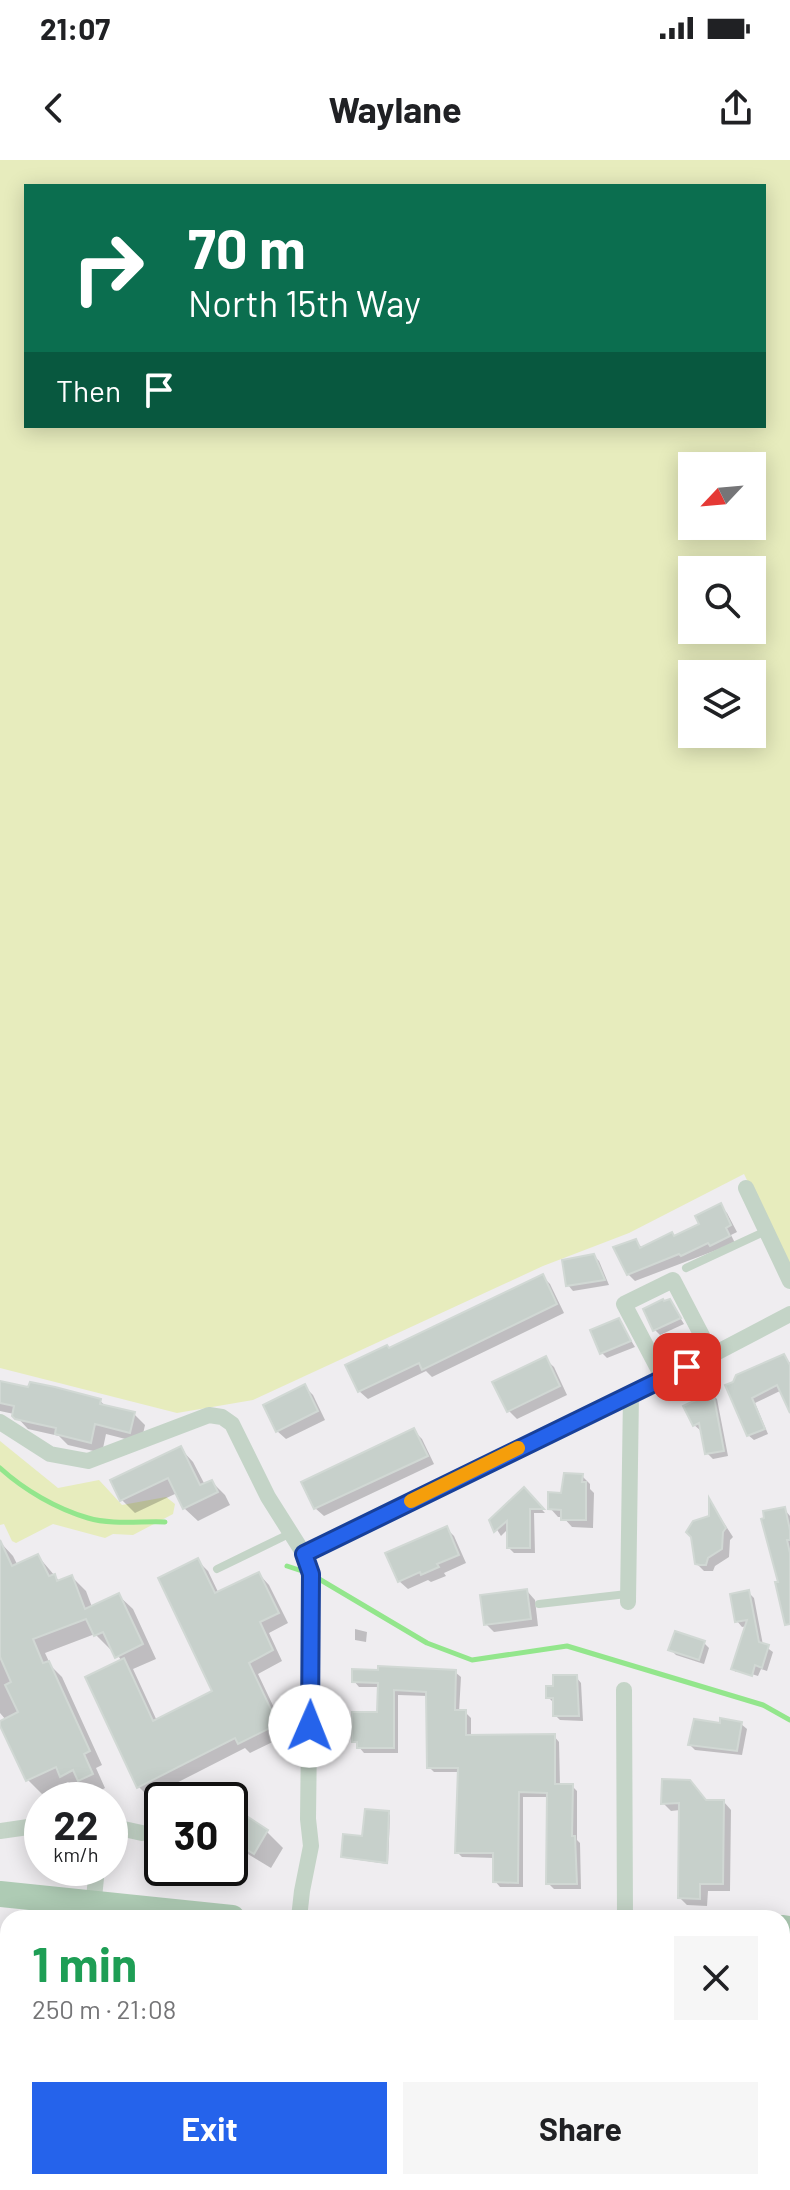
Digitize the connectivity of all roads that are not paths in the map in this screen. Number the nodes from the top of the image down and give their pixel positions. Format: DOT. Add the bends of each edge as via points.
graph roads {
  1 [pos="746,1188"];
  2 [pos="766,1231"];
  3 [pos="686,1268"];
  4 [pos="790,1281"];
  5 [pos="790,1314"];
  6 [pos="712,1355"];
  7 [pos="663,1378"];
  8 [pos="631,1394"];
  9 [pos="0,1422"];
  10 [pos="291,1533"];
  11 [pos="304,1554"];
  12 [pos="217,1569"];
  13 [pos="628,1598"];
  14 [pos="539,1604"];
  15 [pos="624,1690"];
  16 [pos="24,1828"];
  17 [pos="128,1830"];
  18 [pos="0,1831"];
  19 [pos="142,1833"];
  20 [pos="95,1886"];
  21 [pos="0,1894"];
  22 [pos="82,1910"];
  23 [pos="92,1910"];
  24 [pos="300,1910"];
  25 [pos="625,1910"];
  1 -- 2 [label="street"];
  2 -- 3 [label="lane"];
  2 -- 4 [label="street"];
  5 -- 6 [label="street"];
  6 -- 7 [label="street"];
  6 -- 7 [label="street" via="673,1280 624,1304"];
  7 -- 8 [label="street"];
  8 -- 11 [label="street"];
  8 -- 13 [label="street"];
  9 -- 10 [label="street" via="50,1454 88,1461 209,1415 222,1417 232,1424"];
  10 -- 11 [label="street"];
  10 -- 12 [label="lane"];
  11 -- 24 [label="street" via="311,1574 311,1846"];
  13 -- 14 [label="lane"];
  15 -- 25 [label="street"];
  16 -- 18 [label="street"];
  17 -- 19 [label="street"];
  20 -- 23 [label="street"];
  21 -- 22 [label="main road"];
}
